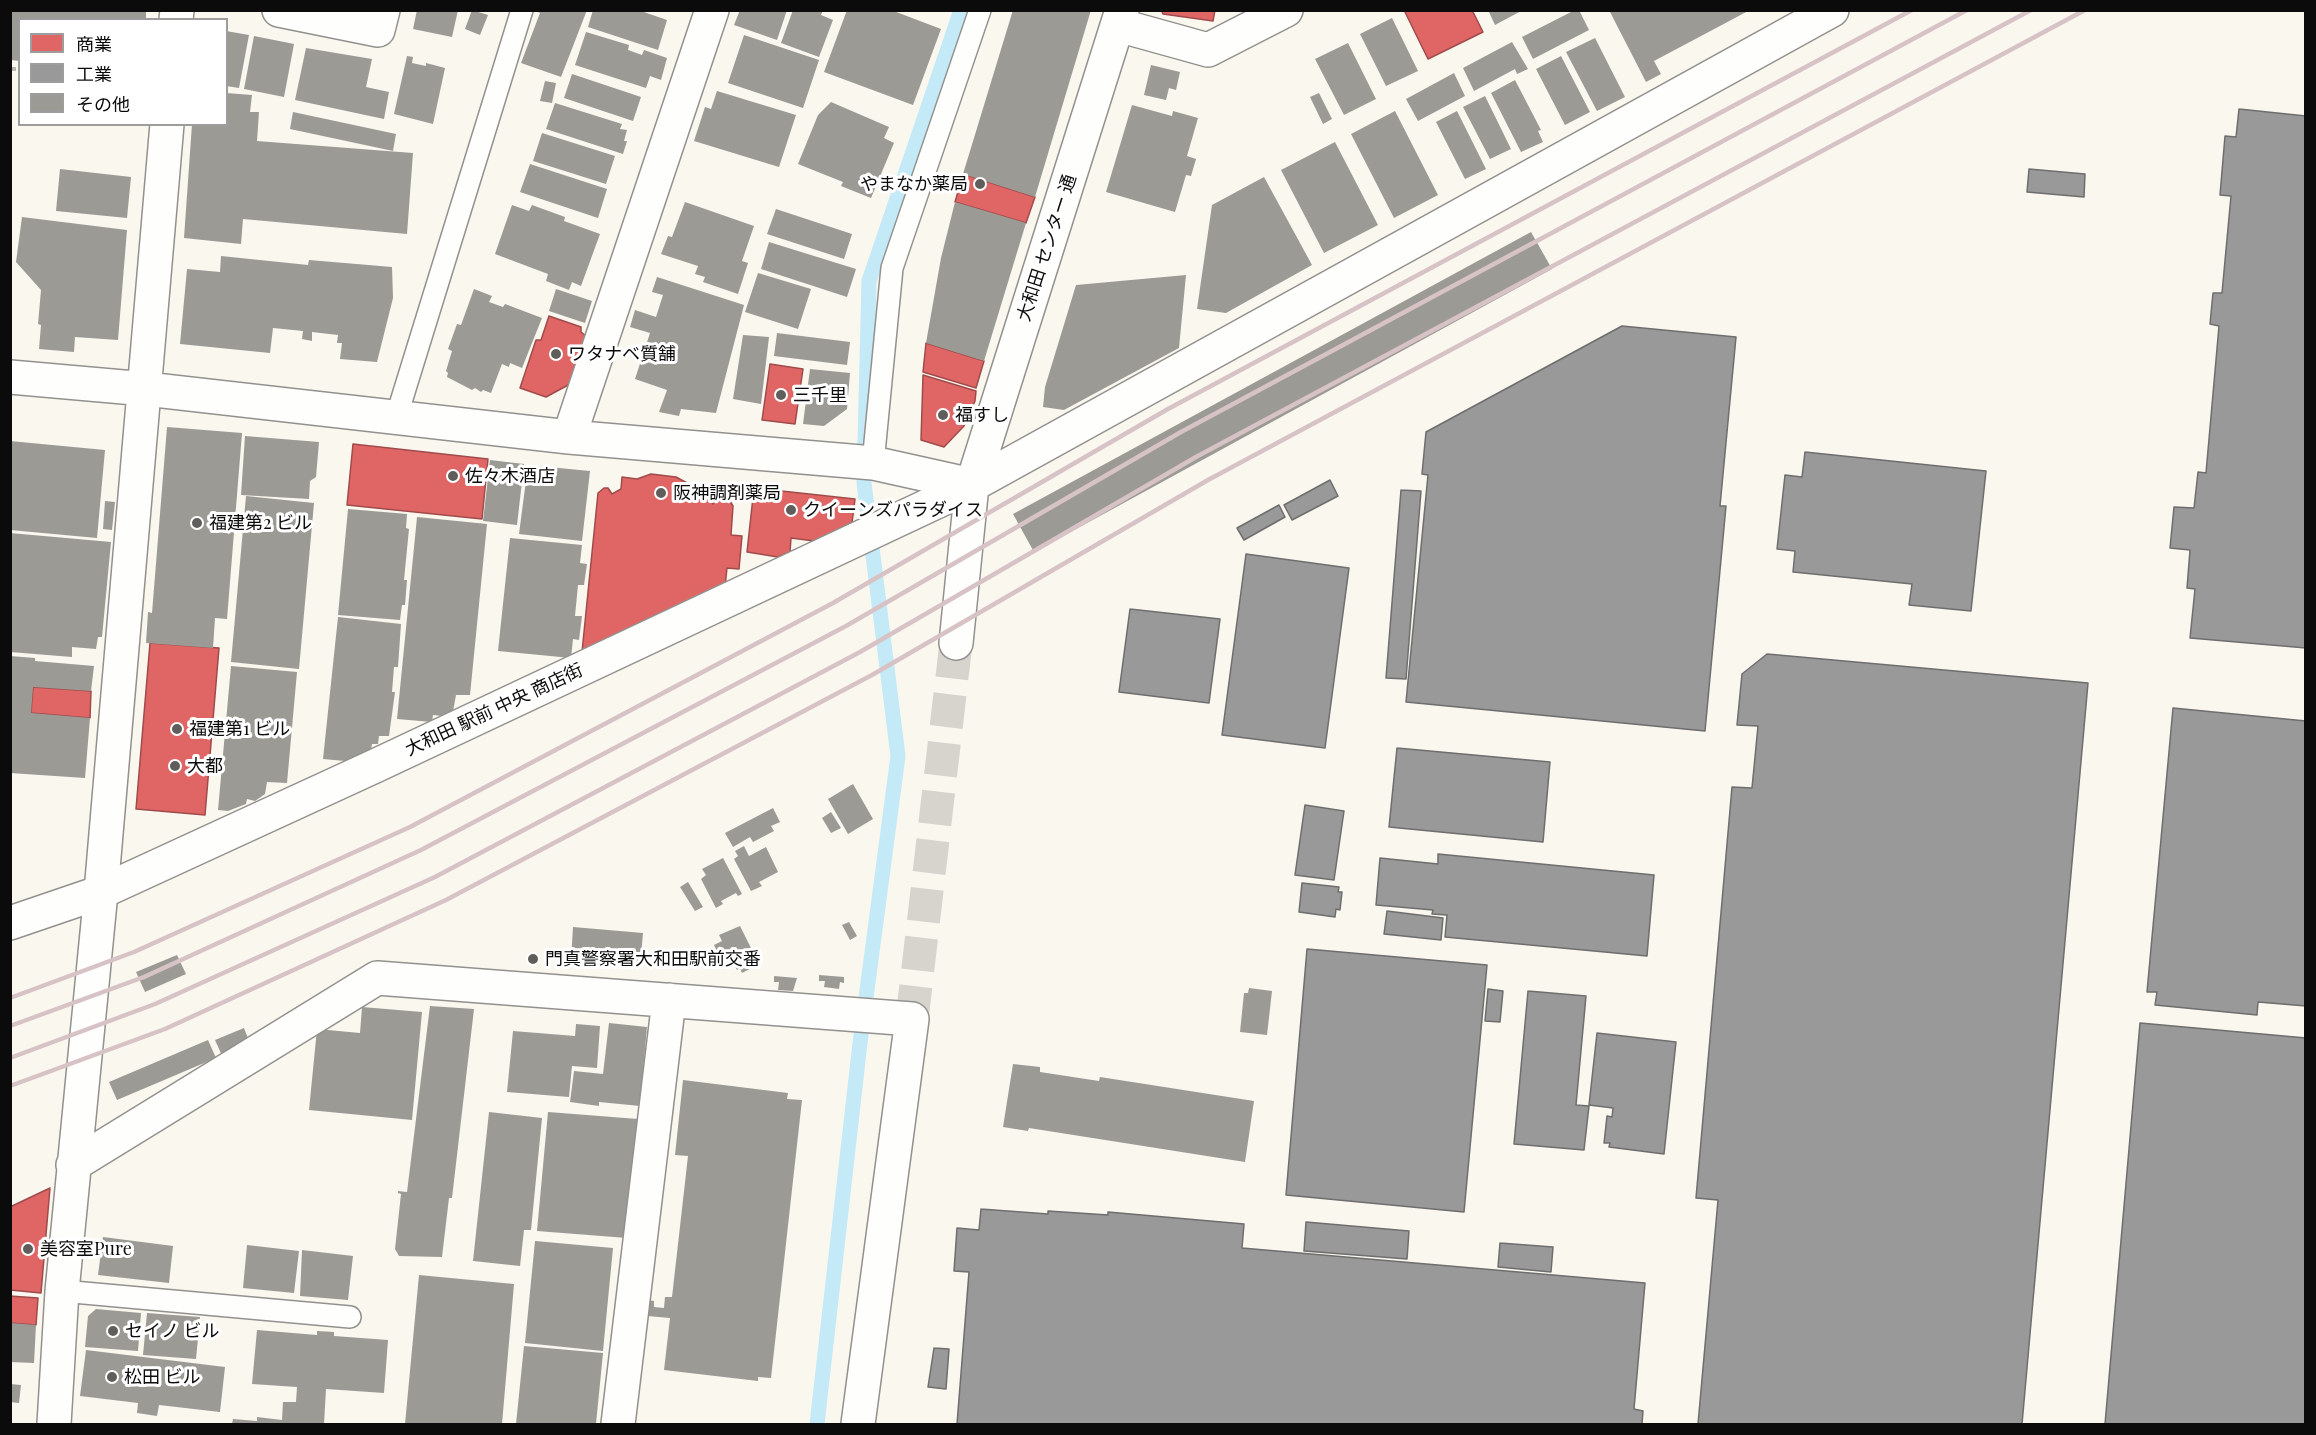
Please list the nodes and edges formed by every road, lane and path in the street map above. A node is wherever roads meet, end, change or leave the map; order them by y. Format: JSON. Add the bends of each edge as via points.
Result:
{"nodes":[{"id":1,"x":279,"y":10,"type":"edge"},
{"id":2,"x":383,"y":10,"type":"edge"},
{"id":3,"x":522,"y":10,"type":"edge"},
{"id":4,"x":712,"y":10,"type":"edge"},
{"id":5,"x":980,"y":10,"type":"edge"},
{"id":6,"x":1286,"y":10,"type":"edge"},
{"id":7,"x":1832,"y":10,"type":"edge"},
{"id":8,"x":1120,"y":18,"type":"edge"},
{"id":9,"x":167,"y":126,"type":"edge"},
{"id":10,"x":10,"y":377,"type":"edge"},
{"id":11,"x":146,"y":389,"type":"junction"},
{"id":12,"x":396,"y":418,"type":"junction"},
{"id":13,"x":569,"y":437,"type":"junction"},
{"id":14,"x":873,"y":463,"type":"junction"},
{"id":15,"x":972,"y":485,"type":"junction"},
{"id":16,"x":956,"y":643,"type":"tunnel mouth"},
{"id":17,"x":101,"y":892,"type":"junction"},
{"id":18,"x":10,"y":923,"type":"edge"},
{"id":19,"x":669,"y":1000,"type":"junction"},
{"id":20,"x":73,"y":1165,"type":"junction"},
{"id":21,"x":62,"y":1291,"type":"junction"},
{"id":22,"x":351,"y":1317,"type":"dead end"},
{"id":23,"x":54,"y":1425,"type":"edge"},
{"id":24,"x":618,"y":1425,"type":"edge"},
{"id":25,"x":858,"y":1425,"type":"edge"}],
"edges":[{"from":1,"to":2,"type":"street","via":[[378,30]]},
{"from":3,"to":12,"type":"lane"},
{"from":4,"to":13,"type":"street"},
{"from":5,"to":14,"type":"lane","via":[[892,268]]},
{"from":6,"to":8,"type":"street","via":[[1208,50]]},
{"from":7,"to":15,"type":"street","name":"大和田 駅前 中央 商店街"},
{"from":8,"to":15,"type":"street","name":"大和田 センター 通"},
{"from":9,"to":11,"type":"street"},
{"from":10,"to":11,"type":"street"},
{"from":11,"to":12,"type":"street"},
{"from":11,"to":17,"type":"street"},
{"from":12,"to":13,"type":"street"},
{"from":13,"to":14,"type":"street"},
{"from":14,"to":15,"type":"street"},
{"from":15,"to":16,"type":"street","name":"大和田 センター 通"},
{"from":15,"to":17,"type":"street","name":"大和田 駅前 中央 商店街"},
{"from":17,"to":18,"type":"street","name":"大和田 駅前 中央 商店街"},
{"from":17,"to":20,"type":"street"},
{"from":19,"to":20,"type":"street","via":[[377,978]]},
{"from":19,"to":24,"type":"street"},
{"from":19,"to":25,"type":"street","via":[[912,1019]]},
{"from":20,"to":21,"type":"street"},
{"from":21,"to":22,"type":"lane"},
{"from":21,"to":23,"type":"street"}]}
